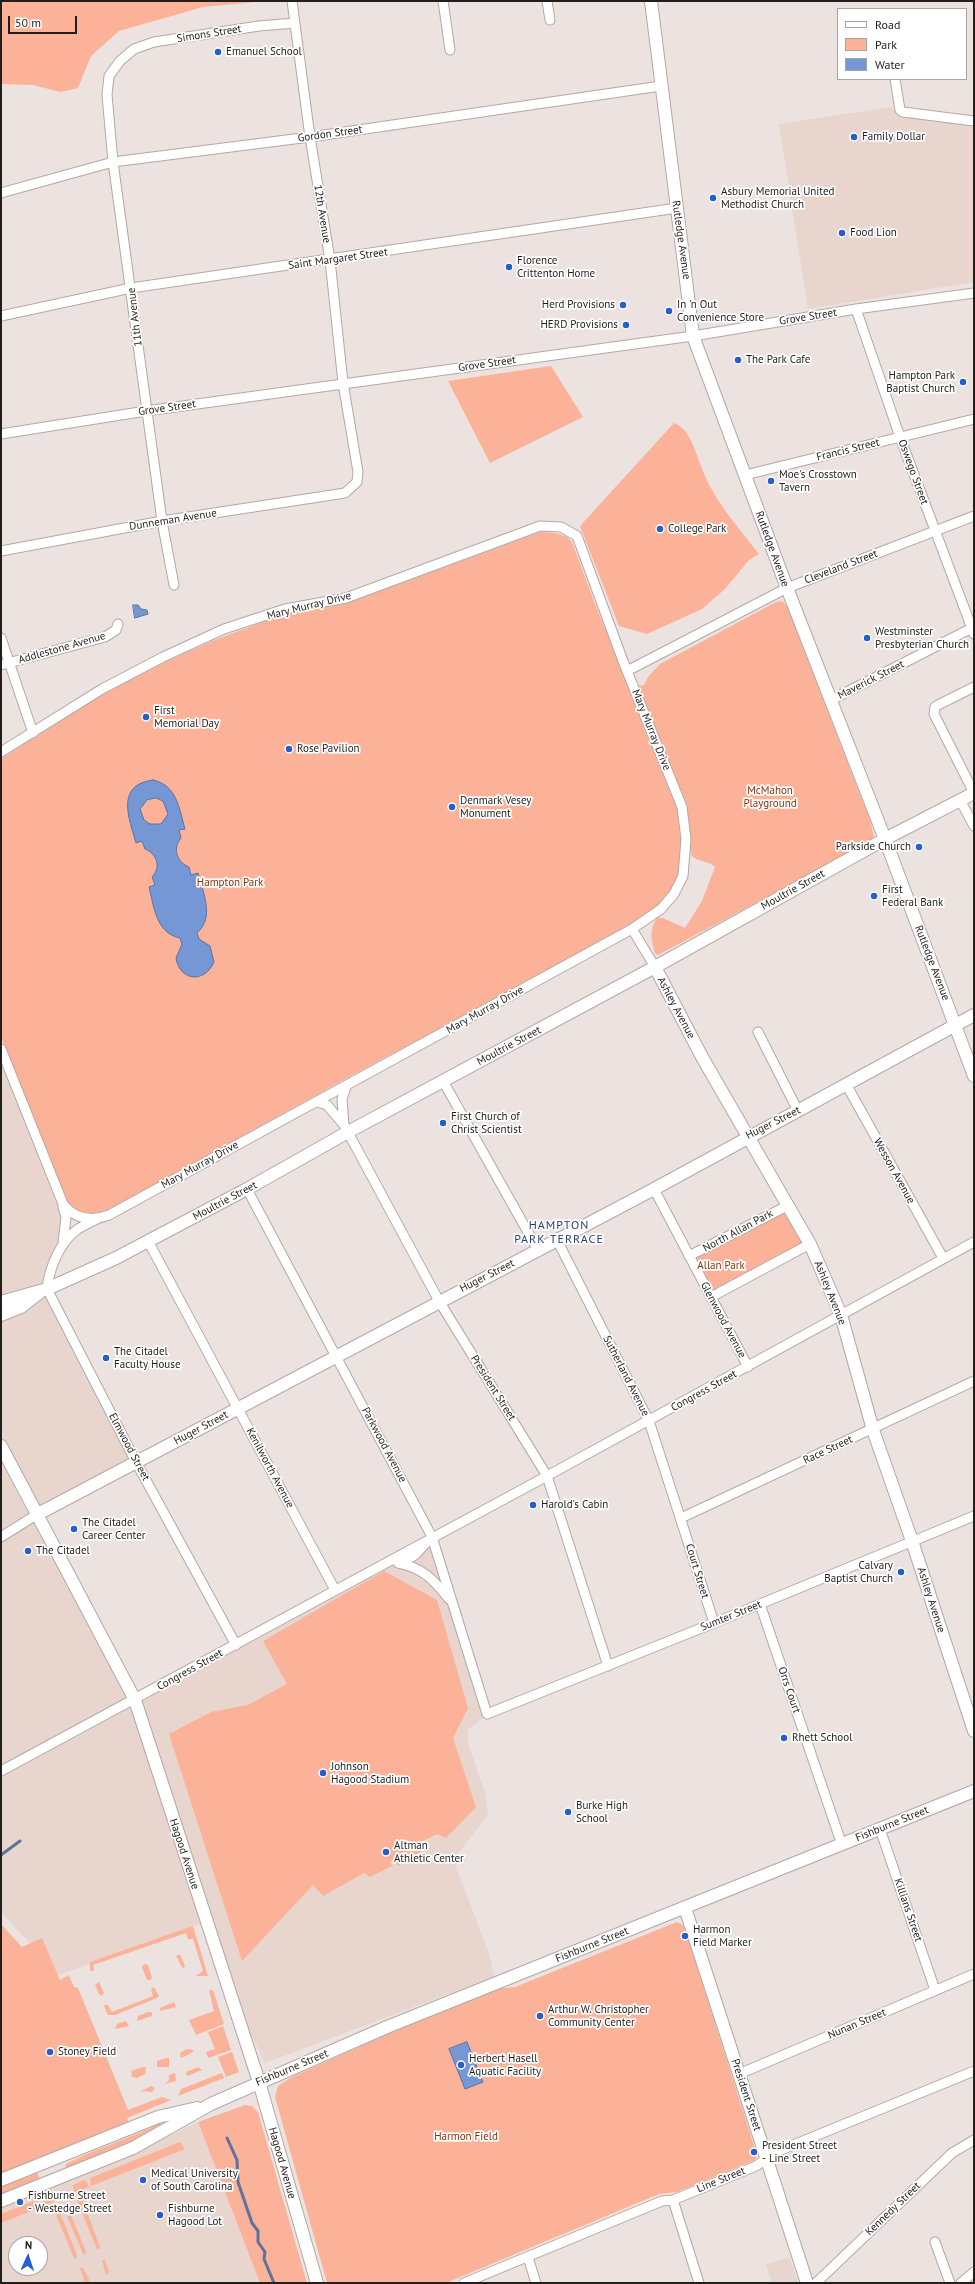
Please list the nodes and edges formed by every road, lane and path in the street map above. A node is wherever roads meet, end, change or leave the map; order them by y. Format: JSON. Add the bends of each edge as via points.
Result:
{"nodes":[{"id":1,"x":292,"y":1,"type":"edge"},
{"id":2,"x":443,"y":1,"type":"edge"},
{"id":3,"x":547,"y":1,"type":"edge"},
{"id":4,"x":650,"y":1,"type":"edge"},
{"id":5,"x":550,"y":20,"type":"dead end"},
{"id":6,"x":295,"y":23,"type":"junction"},
{"id":7,"x":450,"y":50,"type":"dead end"},
{"id":8,"x":127,"y":55,"type":"joint"},
{"id":9,"x":895,"y":80,"type":"edge"},
{"id":10,"x":661,"y":86,"type":"junction"},
{"id":11,"x":974,"y":121,"type":"edge"},
{"id":12,"x":310,"y":137,"type":"junction"},
{"id":13,"x":113,"y":162,"type":"junction"},
{"id":14,"x":1,"y":193,"type":"edge"},
{"id":15,"x":676,"y":208,"type":"junction"},
{"id":16,"x":330,"y":260,"type":"junction"},
{"id":17,"x":131,"y":288,"type":"junction"},
{"id":18,"x":974,"y":293,"type":"edge"},
{"id":19,"x":856,"y":309,"type":"junction"},
{"id":20,"x":1,"y":316,"type":"edge"},
{"id":21,"x":693,"y":336,"type":"junction"},
{"id":22,"x":343,"y":383,"type":"junction"},
{"id":23,"x":146,"y":411,"type":"junction"},
{"id":24,"x":974,"y":419,"type":"edge"},
{"id":25,"x":1,"y":434,"type":"edge"},
{"id":26,"x":900,"y":437,"type":"junction"},
{"id":27,"x":745,"y":475,"type":"junction"},
{"id":28,"x":345,"y":493,"type":"joint"},
{"id":29,"x":974,"y":516,"type":"edge"},
{"id":30,"x":162,"y":521,"type":"junction"},
{"id":31,"x":935,"y":531,"type":"junction"},
{"id":32,"x":1,"y":551,"type":"edge"},
{"id":33,"x":174,"y":585,"type":"dead end"},
{"id":34,"x":786,"y":588,"type":"junction"},
{"id":35,"x":118,"y":624,"type":"dead end"},
{"id":36,"x":973,"y":630,"type":"edge"},
{"id":37,"x":1,"y":638,"type":"edge"},
{"id":38,"x":4,"y":664,"type":"edge"},
{"id":39,"x":627,"y":671,"type":"junction"},
{"id":40,"x":974,"y":687,"type":"edge"},
{"id":41,"x":831,"y":700,"type":"junction"},
{"id":42,"x":33,"y":733,"type":"junction"},
{"id":43,"x":1,"y":752,"type":"edge"},
{"id":44,"x":974,"y":793,"type":"edge"},
{"id":45,"x":960,"y":800,"type":"junction"},
{"id":46,"x":974,"y":826,"type":"edge"},
{"id":47,"x":885,"y":838,"type":"junction"},
{"id":48,"x":632,"y":929,"type":"junction"},
{"id":49,"x":655,"y":967,"type":"junction"},
{"id":50,"x":974,"y":1015,"type":"edge"},
{"id":51,"x":955,"y":1025,"type":"junction"},
{"id":52,"x":758,"y":1032,"type":"dead end"},
{"id":53,"x":1,"y":1049,"type":"edge"},
{"id":54,"x":974,"y":1076,"type":"edge"},
{"id":55,"x":443,"y":1081,"type":"junction"},
{"id":56,"x":846,"y":1084,"type":"junction"},
{"id":57,"x":346,"y":1087,"type":"junction"},
{"id":58,"x":317,"y":1102,"type":"junction"},
{"id":59,"x":798,"y":1111,"type":"junction"},
{"id":60,"x":346,"y":1128,"type":"junction"},
{"id":61,"x":747,"y":1137,"type":"junction"},
{"id":62,"x":654,"y":1189,"type":"junction"},
{"id":63,"x":247,"y":1190,"type":"junction"},
{"id":64,"x":63,"y":1204,"type":"junction"},
{"id":65,"x":787,"y":1206,"type":"junction"},
{"id":66,"x":99,"y":1219,"type":"junction"},
{"id":67,"x":557,"y":1240,"type":"junction"},
{"id":68,"x":148,"y":1242,"type":"junction"},
{"id":69,"x":974,"y":1242,"type":"edge"},
{"id":70,"x":810,"y":1244,"type":"junction"},
{"id":71,"x":62,"y":1246,"type":"junction"},
{"id":72,"x":538,"y":1250,"type":"junction"},
{"id":73,"x":689,"y":1256,"type":"junction"},
{"id":74,"x":943,"y":1258,"type":"junction"},
{"id":75,"x":44,"y":1290,"type":"junction"},
{"id":76,"x":711,"y":1297,"type":"junction"},
{"id":77,"x":439,"y":1301,"type":"junction"},
{"id":78,"x":1,"y":1302,"type":"edge"},
{"id":79,"x":1,"y":1315,"type":"edge"},
{"id":80,"x":841,"y":1315,"type":"junction"},
{"id":81,"x":337,"y":1356,"type":"junction"},
{"id":82,"x":748,"y":1367,"type":"junction"},
{"id":83,"x":974,"y":1381,"type":"edge"},
{"id":84,"x":238,"y":1409,"type":"junction"},
{"id":85,"x":649,"y":1421,"type":"junction"},
{"id":86,"x":873,"y":1430,"type":"junction"},
{"id":87,"x":1,"y":1446,"type":"edge"},
{"id":88,"x":136,"y":1462,"type":"junction"},
{"id":89,"x":547,"y":1476,"type":"junction"},
{"id":90,"x":36,"y":1515,"type":"junction"},
{"id":91,"x":974,"y":1516,"type":"edge"},
{"id":92,"x":681,"y":1518,"type":"junction"},
{"id":93,"x":1,"y":1537,"type":"edge"},
{"id":94,"x":432,"y":1537,"type":"junction"},
{"id":95,"x":912,"y":1541,"type":"junction"},
{"id":96,"x":398,"y":1563,"type":"junction"},
{"id":97,"x":378,"y":1566,"type":"junction"},
{"id":98,"x":335,"y":1590,"type":"junction"},
{"id":99,"x":454,"y":1604,"type":"junction"},
{"id":100,"x":760,"y":1604,"type":"junction"},
{"id":101,"x":714,"y":1623,"type":"junction"},
{"id":102,"x":236,"y":1645,"type":"junction"},
{"id":103,"x":608,"y":1666,"type":"junction"},
{"id":104,"x":135,"y":1700,"type":"junction"},
{"id":105,"x":487,"y":1714,"type":"joint"},
{"id":106,"x":974,"y":1731,"type":"edge"},
{"id":107,"x":1,"y":1770,"type":"edge"},
{"id":108,"x":974,"y":1791,"type":"edge"},
{"id":109,"x":880,"y":1830,"type":"junction"},
{"id":110,"x":842,"y":1845,"type":"junction"},
{"id":111,"x":685,"y":1908,"type":"junction"},
{"id":112,"x":974,"y":1974,"type":"edge"},
{"id":113,"x":935,"y":1990,"type":"junction"},
{"id":114,"x":974,"y":2071,"type":"edge"},
{"id":115,"x":740,"y":2074,"type":"junction"},
{"id":116,"x":259,"y":2082,"type":"junction"},
{"id":117,"x":211,"y":2104,"type":"junction"},
{"id":118,"x":974,"y":2140,"type":"edge"},
{"id":119,"x":767,"y":2159,"type":"junction"},
{"id":120,"x":50,"y":2161,"type":"junction"},
{"id":121,"x":57,"y":2179,"type":"junction"},
{"id":122,"x":1,"y":2180,"type":"edge"},
{"id":123,"x":673,"y":2200,"type":"junction"},
{"id":124,"x":1,"y":2201,"type":"edge"},
{"id":125,"x":935,"y":2242,"type":"dead end"},
{"id":126,"x":528,"y":2257,"type":"junction"},
{"id":127,"x":974,"y":2272,"type":"edge"},
{"id":128,"x":317,"y":2283,"type":"edge"},
{"id":129,"x":464,"y":2283,"type":"edge"},
{"id":130,"x":536,"y":2283,"type":"edge"},
{"id":131,"x":699,"y":2283,"type":"edge"},
{"id":132,"x":807,"y":2283,"type":"edge"},
{"id":133,"x":816,"y":2283,"type":"edge"},
{"id":134,"x":950,"y":2283,"type":"edge"},
{"id":135,"x":962,"y":2283,"type":"edge"}],
"edges":[{"from":1,"to":6,"type":"street","name":"12th Avenue"},
{"from":2,"to":7,"type":"street"},
{"from":3,"to":5,"type":"street"},
{"from":4,"to":10,"type":"street","name":"Rutledge Avenue"},
{"from":6,"to":8,"type":"street","name":"Simons Street","via":[[154,42],[138,47]]},
{"from":6,"to":12,"type":"street","name":"12th Avenue"},
{"from":8,"to":13,"type":"street","name":"11th Avenue","via":[[114,68],[107,85]]},
{"from":9,"to":11,"type":"street","via":[[900,110],[903,112]]},
{"from":10,"to":12,"type":"street","name":"Gordon Street"},
{"from":10,"to":15,"type":"street","name":"Rutledge Avenue"},
{"from":12,"to":13,"type":"street","name":"Gordon Street"},
{"from":12,"to":16,"type":"street","name":"12th Avenue"},
{"from":13,"to":14,"type":"street","name":"Gordon Street"},
{"from":13,"to":17,"type":"street","name":"11th Avenue"},
{"from":15,"to":16,"type":"street","name":"Saint Margaret Street"},
{"from":15,"to":21,"type":"street","name":"Rutledge Avenue"},
{"from":16,"to":17,"type":"street","name":"Saint Margaret Street"},
{"from":16,"to":22,"type":"street","name":"12th Avenue"},
{"from":17,"to":20,"type":"street","name":"Saint Margaret Street"},
{"from":17,"to":23,"type":"street","name":"11th Avenue"},
{"from":18,"to":19,"type":"street","name":"Grove Street"},
{"from":19,"to":21,"type":"street","name":"Grove Street"},
{"from":19,"to":26,"type":"street","name":"Oswego Street"},
{"from":21,"to":22,"type":"street","name":"Grove Street"},
{"from":21,"to":27,"type":"street","name":"Rutledge Avenue"},
{"from":22,"to":23,"type":"street","name":"Grove Street"},
{"from":22,"to":28,"type":"street","name":"12th Avenue","via":[[359,476],[356,485]]},
{"from":23,"to":25,"type":"street","name":"Grove Street"},
{"from":23,"to":30,"type":"street","name":"11th Avenue"},
{"from":24,"to":26,"type":"street","name":"Francis Street"},
{"from":26,"to":27,"type":"street","name":"Francis Street"},
{"from":26,"to":31,"type":"street","name":"Oswego Street"},
{"from":27,"to":34,"type":"street","name":"Rutledge Avenue"},
{"from":28,"to":30,"type":"street","name":"Dunneman Avenue"},
{"from":29,"to":31,"type":"street","name":"Cleveland Street"},
{"from":30,"to":32,"type":"street","name":"Dunneman Avenue"},
{"from":30,"to":33,"type":"street","name":"11th Avenue"},
{"from":31,"to":34,"type":"street","name":"Cleveland Street"},
{"from":31,"to":36,"type":"street","name":"Oswego Street"},
{"from":34,"to":39,"type":"street","name":"Cleveland Street"},
{"from":34,"to":41,"type":"street","name":"Rutledge Avenue"},
{"from":35,"to":38,"type":"street","name":"Addlestone Avenue","via":[[116,630],[105,637]]},
{"from":36,"to":41,"type":"street","name":"Maverick Street"},
{"from":37,"to":38,"type":"street"},
{"from":38,"to":42,"type":"street"},
{"from":39,"to":42,"type":"street","name":"Mary Murray Drive","via":[[577,536],[561,527],[540,526],[346,598],[285,609],[224,629],[163,657],[109,686]]},
{"from":39,"to":48,"type":"street","name":"Mary Murray Drive","via":[[682,807],[686,839],[683,876],[674,894],[661,909]]},
{"from":40,"to":44,"type":"street","via":[[938,705],[934,714]]},
{"from":41,"to":47,"type":"street","name":"Rutledge Avenue"},
{"from":42,"to":43,"type":"street","name":"Mary Murray Drive"},
{"from":44,"to":45,"type":"street","name":"Moultrie Street"},
{"from":45,"to":46,"type":"street"},
{"from":45,"to":47,"type":"street","name":"Moultrie Street"},
{"from":47,"to":49,"type":"street","name":"Moultrie Street"},
{"from":47,"to":51,"type":"street","name":"Rutledge Avenue"},
{"from":48,"to":49,"type":"street","name":"Ashley Avenue"},
{"from":48,"to":57,"type":"street","name":"Mary Murray Drive"},
{"from":49,"to":55,"type":"street","name":"Moultrie Street"},
{"from":49,"to":61,"type":"street","name":"Ashley Avenue"},
{"from":50,"to":51,"type":"street","name":"Huger Street"},
{"from":51,"to":54,"type":"street","name":"Rutledge Avenue"},
{"from":51,"to":56,"type":"street","name":"Huger Street"},
{"from":52,"to":59,"type":"street"},
{"from":53,"to":64,"type":"street","name":"Mary Murray Drive"},
{"from":55,"to":60,"type":"street","name":"Moultrie Street"},
{"from":55,"to":72,"type":"street"},
{"from":56,"to":59,"type":"street","name":"Huger Street"},
{"from":56,"to":74,"type":"street","name":"Wesson Avenue"},
{"from":57,"to":58,"type":"street","name":"Mary Murray Drive"},
{"from":57,"to":60,"type":"street","name":"President Street","via":[[342,1099]]},
{"from":58,"to":60,"type":"street","name":"President Street","via":[[327,1105]]},
{"from":58,"to":66,"type":"street","name":"Mary Murray Drive"},
{"from":59,"to":61,"type":"street","name":"Huger Street"},
{"from":60,"to":63,"type":"street","name":"Moultrie Street"},
{"from":60,"to":77,"type":"street","name":"President Street"},
{"from":61,"to":62,"type":"street","name":"Huger Street"},
{"from":61,"to":65,"type":"street","name":"Ashley Avenue"},
{"from":62,"to":67,"type":"street","name":"Huger Street"},
{"from":62,"to":73,"type":"street","name":"Glenwood Avenue"},
{"from":63,"to":68,"type":"street","name":"Moultrie Street"},
{"from":63,"to":81,"type":"street","name":"Parkwood Avenue"},
{"from":64,"to":66,"type":"street","name":"Mary Murray Drive","via":[[78,1218]]},
{"from":64,"to":71,"type":"street","via":[[66,1225]]},
{"from":65,"to":70,"type":"street","name":"Ashley Avenue"},
{"from":65,"to":73,"type":"street","name":"North Allan Park"},
{"from":66,"to":71,"type":"street","name":"Mary Murray Drive","via":[[77,1229]]},
{"from":67,"to":72,"type":"street","name":"Huger Street"},
{"from":67,"to":85,"type":"street","name":"Sutherland Avenue"},
{"from":68,"to":75,"type":"street","name":"Moultrie Street"},
{"from":68,"to":84,"type":"street","name":"Kenilworth Avenue"},
{"from":69,"to":74,"type":"street","name":"Congress Street"},
{"from":70,"to":76,"type":"street"},
{"from":70,"to":80,"type":"street","name":"Ashley Avenue"},
{"from":71,"to":75,"type":"street","via":[[52,1264]]},
{"from":72,"to":77,"type":"street","name":"Huger Street"},
{"from":73,"to":76,"type":"street","name":"Glenwood Avenue"},
{"from":74,"to":80,"type":"street","name":"Congress Street"},
{"from":75,"to":78,"type":"street","name":"Moultrie Street"},
{"from":75,"to":79,"type":"street","name":"Moultrie Street","via":[[21,1307]]},
{"from":75,"to":88,"type":"street","name":"Elmwood Street"},
{"from":76,"to":82,"type":"street","name":"Glenwood Avenue"},
{"from":77,"to":81,"type":"street","name":"Huger Street"},
{"from":77,"to":89,"type":"street","name":"President Street"},
{"from":80,"to":82,"type":"street","name":"Congress Street"},
{"from":80,"to":86,"type":"street","name":"Ashley Avenue"},
{"from":81,"to":84,"type":"street","name":"Huger Street"},
{"from":81,"to":94,"type":"street","name":"Parkwood Avenue"},
{"from":82,"to":85,"type":"street","name":"Congress Street"},
{"from":83,"to":86,"type":"street","name":"Race Street"},
{"from":84,"to":88,"type":"street","name":"Huger Street"},
{"from":84,"to":98,"type":"street","name":"Kenilworth Avenue"},
{"from":85,"to":89,"type":"street","name":"Congress Street"},
{"from":85,"to":92,"type":"street","name":"Sutherland Avenue"},
{"from":86,"to":92,"type":"street","name":"Race Street"},
{"from":86,"to":95,"type":"street","name":"Ashley Avenue"},
{"from":87,"to":90,"type":"street","name":"Hagood Avenue"},
{"from":88,"to":90,"type":"street","name":"Huger Street"},
{"from":88,"to":102,"type":"street","name":"Elmwood Street"},
{"from":89,"to":94,"type":"street","name":"Congress Street"},
{"from":89,"to":103,"type":"street","name":"President Street"},
{"from":90,"to":93,"type":"street","name":"Huger Street"},
{"from":90,"to":104,"type":"street","name":"Hagood Avenue"},
{"from":91,"to":95,"type":"street","name":"Sumter Street"},
{"from":92,"to":101,"type":"street","name":"Court Street"},
{"from":94,"to":96,"type":"street","name":"Congress Street","via":[[415,1555]]},
{"from":94,"to":97,"type":"street","name":"Congress Street"},
{"from":94,"to":99,"type":"street","name":"Parkwood Avenue"},
{"from":95,"to":100,"type":"street","name":"Sumter Street"},
{"from":95,"to":106,"type":"street","name":"Ashley Avenue"},
{"from":96,"to":97,"type":"street","name":"Congress Street"},
{"from":96,"to":99,"type":"street","via":[[414,1567],[428,1575]]},
{"from":97,"to":98,"type":"street","name":"Congress Street"},
{"from":98,"to":102,"type":"street","name":"Congress Street"},
{"from":99,"to":105,"type":"street","name":"Parkwood Avenue"},
{"from":100,"to":101,"type":"street","name":"Sumter Street"},
{"from":100,"to":110,"type":"street","name":"Orrs Court"},
{"from":101,"to":103,"type":"street","name":"Sumter Street"},
{"from":102,"to":104,"type":"street","name":"Congress Street"},
{"from":103,"to":105,"type":"street","name":"Sumter Street"},
{"from":104,"to":107,"type":"street","name":"Congress Street"},
{"from":104,"to":116,"type":"street","name":"Hagood Avenue"},
{"from":108,"to":109,"type":"street","name":"Fishburne Street"},
{"from":109,"to":110,"type":"street","name":"Fishburne Street"},
{"from":109,"to":113,"type":"street","name":"Killians Street"},
{"from":110,"to":111,"type":"street","name":"Fishburne Street"},
{"from":111,"to":115,"type":"street","name":"President Street"},
{"from":111,"to":116,"type":"street","name":"Fishburne Street","via":[[387,2027]]},
{"from":112,"to":113,"type":"street","name":"Nunan Street"},
{"from":113,"to":115,"type":"street","name":"Nunan Street"},
{"from":114,"to":119,"type":"street","name":"Line Street","via":[[776,2152]]},
{"from":115,"to":119,"type":"street","name":"President Street"},
{"from":116,"to":117,"type":"street","name":"Fishburne Street"},
{"from":116,"to":128,"type":"street","name":"Hagood Avenue"},
{"from":117,"to":120,"type":"street","name":"Fishburne Street","via":[[158,2117]]},
{"from":117,"to":121,"type":"street","name":"Fishburne Street","via":[[133,2148]]},
{"from":118,"to":133,"type":"street","name":"Kennedy Street","via":[[952,2153]]},
{"from":119,"to":123,"type":"street","name":"Line Street","via":[[756,2166]]},
{"from":119,"to":132,"type":"street","name":"President Street"},
{"from":120,"to":121,"type":"street"},
{"from":120,"to":122,"type":"street","name":"Fishburne Street"},
{"from":121,"to":124,"type":"street","name":"Fishburne Street"},
{"from":123,"to":126,"type":"street","name":"Line Street","via":[[662,2202]]},
{"from":123,"to":131,"type":"street"},
{"from":125,"to":134,"type":"street"},
{"from":126,"to":129,"type":"street","name":"Line Street"},
{"from":126,"to":130,"type":"street"},
{"from":127,"to":135,"type":"street"}]}
